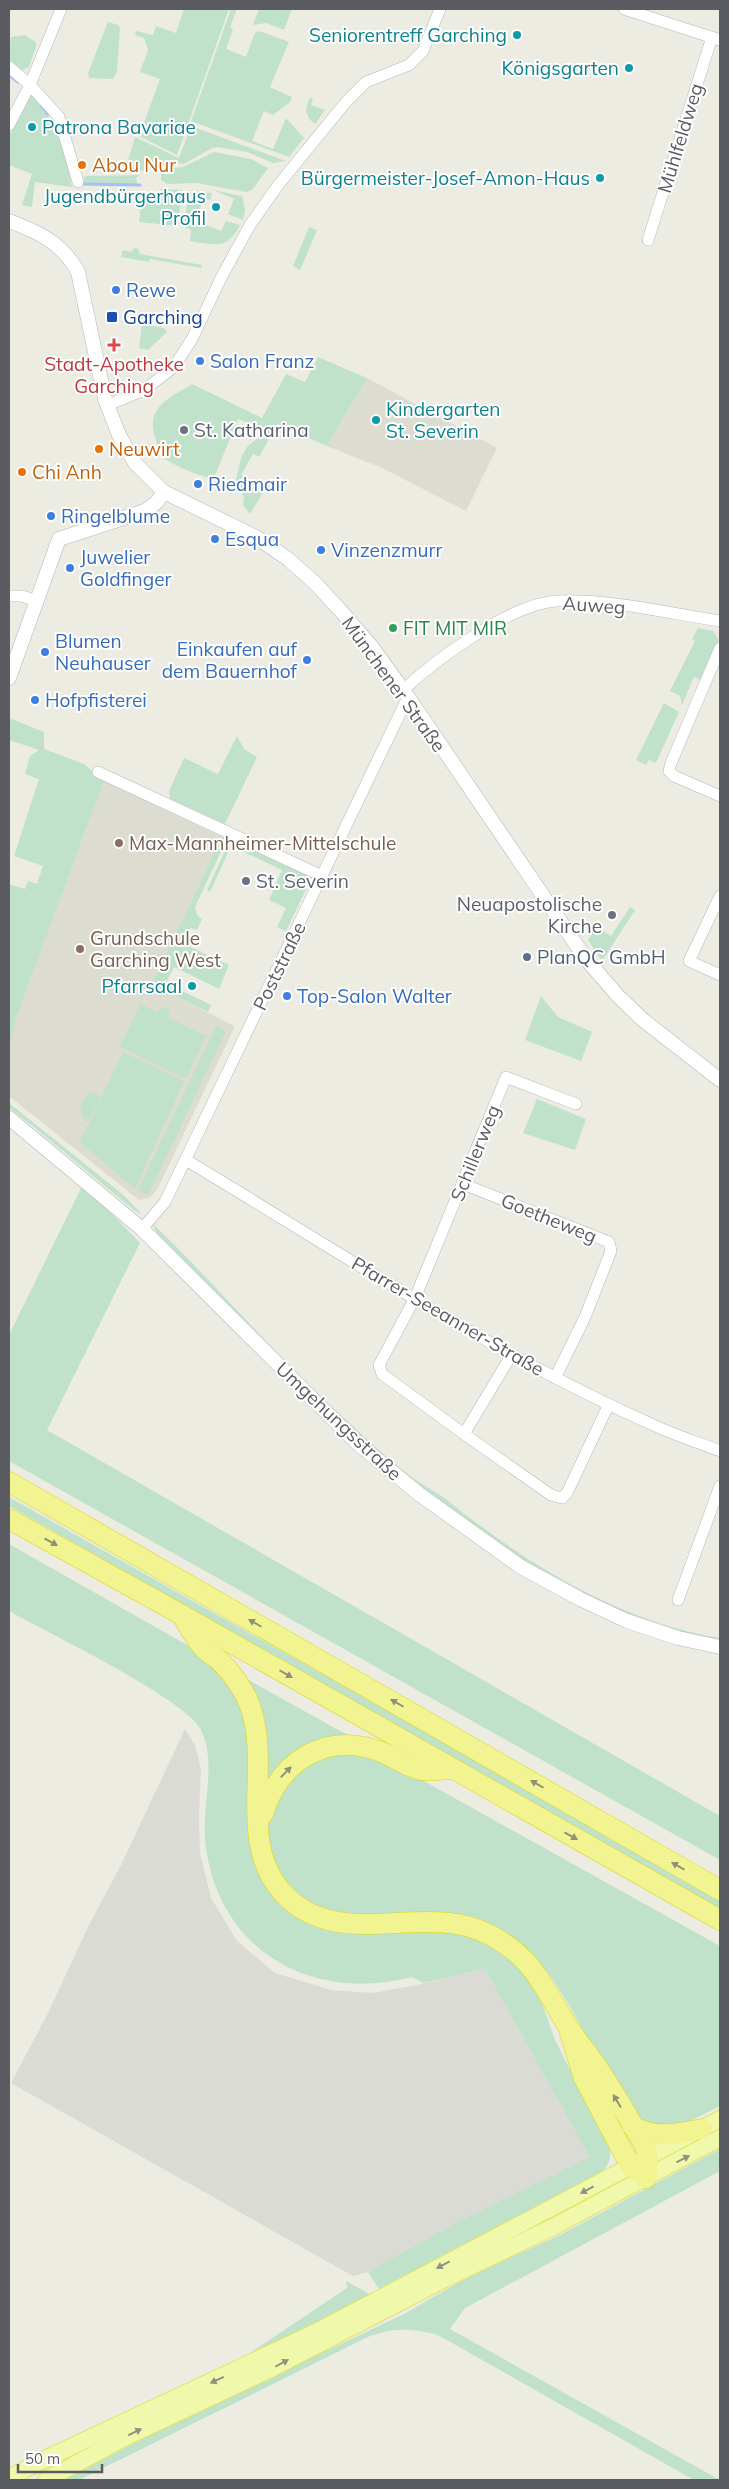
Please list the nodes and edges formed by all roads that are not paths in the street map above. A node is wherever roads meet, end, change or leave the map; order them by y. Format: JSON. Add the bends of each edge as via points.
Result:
{"nodes":[{"id":1,"x":61,"y":9,"type":"edge"},
{"id":2,"x":440,"y":9,"type":"edge"},
{"id":3,"x":624,"y":9,"type":"edge"},
{"id":4,"x":716,"y":38,"type":"edge"},
{"id":5,"x":9,"y":67,"type":"edge"},
{"id":6,"x":30,"y":85,"type":"junction"},
{"id":7,"x":9,"y":125,"type":"edge"},
{"id":8,"x":78,"y":182,"type":"dead end"},
{"id":9,"x":9,"y":221,"type":"edge"},
{"id":10,"x":648,"y":240,"type":"dead end"},
{"id":11,"x":108,"y":406,"type":"junction"},
{"id":12,"x":164,"y":492,"type":"junction"},
{"id":13,"x":9,"y":596,"type":"edge"},
{"id":14,"x":36,"y":601,"type":"junction"},
{"id":15,"x":720,"y":621,"type":"edge"},
{"id":16,"x":720,"y":648,"type":"edge"},
{"id":17,"x":9,"y":678,"type":"edge"},
{"id":18,"x":405,"y":694,"type":"junction"},
{"id":19,"x":98,"y":772,"type":"dead end"},
{"id":20,"x":720,"y":796,"type":"edge"},
{"id":21,"x":322,"y":876,"type":"junction"},
{"id":22,"x":720,"y":896,"type":"edge"},
{"id":23,"x":720,"y":975,"type":"edge"},
{"id":24,"x":720,"y":1080,"type":"edge"},
{"id":25,"x":576,"y":1104,"type":"dead end"},
{"id":26,"x":9,"y":1118,"type":"edge"},
{"id":27,"x":186,"y":1160,"type":"junction"},
{"id":28,"x":463,"y":1184,"type":"junction"},
{"id":29,"x":142,"y":1229,"type":"junction"},
{"id":30,"x":415,"y":1298,"type":"junction"},
{"id":31,"x":512,"y":1354,"type":"junction"},
{"id":32,"x":555,"y":1378,"type":"junction"},
{"id":33,"x":609,"y":1404,"type":"junction"},
{"id":34,"x":464,"y":1434,"type":"junction"},
{"id":35,"x":720,"y":1451,"type":"edge"},
{"id":36,"x":9,"y":1482,"type":"edge"},
{"id":37,"x":720,"y":1486,"type":"edge"},
{"id":38,"x":9,"y":1519,"type":"edge"},
{"id":39,"x":678,"y":1600,"type":"dead end"},
{"id":40,"x":182,"y":1615,"type":"junction"},
{"id":41,"x":720,"y":1647,"type":"edge"},
{"id":42,"x":452,"y":1769,"type":"junction"},
{"id":43,"x":258,"y":1830,"type":"junction"},
{"id":44,"x":720,"y":1890,"type":"edge"},
{"id":45,"x":720,"y":1920,"type":"edge"},
{"id":46,"x":568,"y":2027,"type":"junction"},
{"id":47,"x":720,"y":2119,"type":"edge"},
{"id":48,"x":632,"y":2126,"type":"junction"},
{"id":49,"x":702,"y":2129,"type":"junction"},
{"id":50,"x":720,"y":2138,"type":"edge"},
{"id":51,"x":641,"y":2168,"type":"junction"},
{"id":52,"x":376,"y":2308,"type":"junction"},
{"id":53,"x":9,"y":2478,"type":"edge"},
{"id":54,"x":46,"y":2480,"type":"edge"}],
"edges":[{"from":1,"to":6,"type":"street"},
{"from":2,"to":11,"type":"street","via":[[423,51],[409,65],[366,82],[279,184],[250,225],[192,339],[174,367],[144,390]]},
{"from":3,"to":4,"type":"street","name":"Mühlfeldweg"},
{"from":4,"to":10,"type":"street","name":"Mühlfeldweg"},
{"from":5,"to":6,"type":"street"},
{"from":6,"to":7,"type":"street"},
{"from":6,"to":8,"type":"street","via":[[60,117]]},
{"from":9,"to":11,"type":"street","name":"Münchener Straße","via":[[49,238],[69,257],[78,272]]},
{"from":11,"to":12,"type":"street","name":"Münchener Straße","via":[[128,453],[142,472]]},
{"from":12,"to":14,"type":"street","via":[[145,511],[59,539]]},
{"from":12,"to":18,"type":"street","name":"Münchener Straße","via":[[256,537],[301,570],[372,647]]},
{"from":13,"to":14,"type":"street"},
{"from":14,"to":17,"type":"street"},
{"from":15,"to":18,"type":"street","name":"Auweg","via":[[609,604],[555,601],[520,611],[437,660]]},
{"from":16,"to":20,"type":"street","via":[[669,771]]},
{"from":18,"to":21,"type":"street","name":"Poststraße"},
{"from":18,"to":24,"type":"street","name":"Münchener Straße","via":[[586,959],[643,1020]]},
{"from":19,"to":21,"type":"street"},
{"from":21,"to":27,"type":"street","name":"Poststraße"},
{"from":22,"to":23,"type":"street","via":[[689,961]]},
{"from":25,"to":28,"type":"street","name":"Schillerweg","via":[[506,1077]]},
{"from":26,"to":29,"type":"street","name":"Umgehungsstraße"},
{"from":27,"to":29,"type":"street","name":"Poststraße","via":[[165,1202]]},
{"from":27,"to":30,"type":"street","name":"Pfarrer-Seeanner-Straße"},
{"from":28,"to":30,"type":"street","name":"Schillerweg"},
{"from":28,"to":32,"type":"street","name":"Goetheweg","via":[[609,1242],[611,1251]]},
{"from":29,"to":41,"type":"street","name":"Umgehungsstraße","via":[[356,1442],[418,1494],[521,1567],[580,1599],[627,1621],[678,1638]]},
{"from":30,"to":31,"type":"street","name":"Pfarrer-Seeanner-Straße"},
{"from":30,"to":34,"type":"street","name":"Schillerweg","via":[[379,1365],[382,1374]]},
{"from":31,"to":32,"type":"street","name":"Pfarrer-Seeanner-Straße"},
{"from":31,"to":34,"type":"street"},
{"from":32,"to":33,"type":"street","name":"Pfarrer-Seeanner-Straße"},
{"from":33,"to":34,"type":"street","name":"Schillerweg","via":[[562,1498],[551,1495]]},
{"from":33,"to":35,"type":"street","name":"Pfarrer-Seeanner-Straße"},
{"from":44,"to":36,"type":"highway","one_way":true},
{"from":37,"to":39,"type":"street"},
{"from":38,"to":40,"type":"highway","one_way":true},
{"from":40,"to":42,"type":"highway","one_way":true},
{"from":40,"to":43,"type":"highway","via":[[201,1647],[218,1659],[240,1684],[249,1704],[259,1742]]},
{"from":43,"to":42,"type":"highway","one_way":true,"via":[[277,1781],[305,1755],[324,1748],[347,1744],[379,1750],[421,1770]]},
{"from":42,"to":45,"type":"highway","one_way":true},
{"from":43,"to":46,"type":"highway","via":[[271,1876],[283,1894],[300,1908],[325,1919],[356,1926],[434,1922],[487,1933],[522,1957],[550,1994]]},
{"from":48,"to":46,"type":"highway","one_way":true,"via":[[598,2068]]},
{"from":46,"to":51,"type":"highway","via":[[584,2078]]},
{"from":47,"to":49,"type":"main road"},
{"from":48,"to":49,"type":"highway","via":[[660,2135]]},
{"from":48,"to":51,"type":"highway","via":[[644,2145]]},
{"from":49,"to":51,"type":"main road"},
{"from":51,"to":50,"type":"main road","one_way":true},
{"from":51,"to":52,"type":"main road"},
{"from":52,"to":53,"type":"main road","one_way":true},
{"from":54,"to":52,"type":"main road","one_way":true,"via":[[124,2438],[273,2368]]}]}
